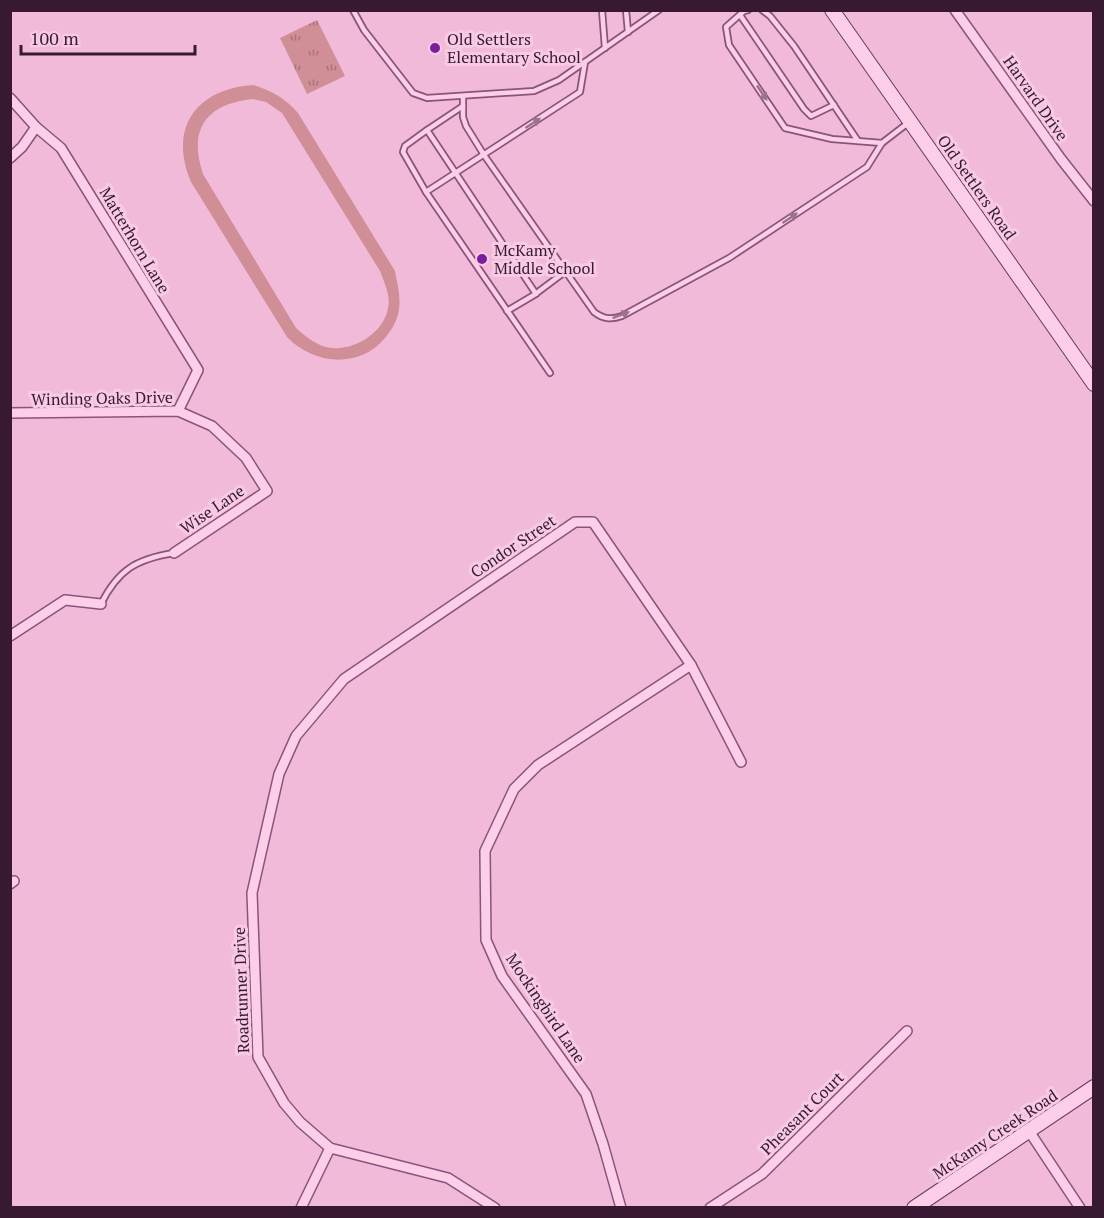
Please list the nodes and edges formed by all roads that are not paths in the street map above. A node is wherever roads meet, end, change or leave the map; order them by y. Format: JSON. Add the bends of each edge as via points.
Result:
{"nodes":[{"id":1,"x":354,"y":10,"type":"edge"},
{"id":2,"x":602,"y":10,"type":"edge"},
{"id":3,"x":626,"y":10,"type":"edge"},
{"id":4,"x":660,"y":10,"type":"edge"},
{"id":5,"x":748,"y":10,"type":"edge"},
{"id":6,"x":762,"y":10,"type":"edge"},
{"id":7,"x":832,"y":10,"type":"edge"},
{"id":8,"x":955,"y":10,"type":"edge"},
{"id":9,"x":740,"y":15,"type":"junction"},
{"id":10,"x":628,"y":32,"type":"junction"},
{"id":11,"x":605,"y":48,"type":"junction"},
{"id":12,"x":585,"y":62,"type":"junction"},
{"id":13,"x":463,"y":97,"type":"junction"},
{"id":14,"x":10,"y":98,"type":"edge"},
{"id":15,"x":834,"y":105,"type":"junction"},
{"id":16,"x":463,"y":106,"type":"junction"},
{"id":17,"x":911,"y":121,"type":"junction"},
{"id":18,"x":36,"y":128,"type":"junction"},
{"id":19,"x":427,"y":130,"type":"junction"},
{"id":20,"x":858,"y":141,"type":"junction"},
{"id":21,"x":882,"y":143,"type":"junction"},
{"id":22,"x":484,"y":155,"type":"junction"},
{"id":23,"x":10,"y":158,"type":"edge"},
{"id":24,"x":456,"y":173,"type":"junction"},
{"id":25,"x":426,"y":192,"type":"junction"},
{"id":26,"x":1094,"y":201,"type":"edge"},
{"id":27,"x":566,"y":271,"type":"junction"},
{"id":28,"x":536,"y":294,"type":"junction"},
{"id":29,"x":507,"y":311,"type":"junction"},
{"id":30,"x":550,"y":373,"type":"dead end"},
{"id":31,"x":1094,"y":384,"type":"edge"},
{"id":32,"x":178,"y":411,"type":"junction"},
{"id":33,"x":10,"y":414,"type":"edge"},
{"id":34,"x":267,"y":491,"type":"joint"},
{"id":35,"x":174,"y":553,"type":"joint"},
{"id":36,"x":101,"y":604,"type":"joint"},
{"id":37,"x":10,"y":636,"type":"edge"},
{"id":38,"x":691,"y":665,"type":"junction"},
{"id":39,"x":741,"y":762,"type":"dead end"},
{"id":40,"x":279,"y":774,"type":"joint"},
{"id":41,"x":907,"y":1030,"type":"dead end"},
{"id":42,"x":1094,"y":1088,"type":"edge"},
{"id":43,"x":1029,"y":1131,"type":"junction"},
{"id":44,"x":330,"y":1148,"type":"junction"},
{"id":45,"x":301,"y":1208,"type":"edge"},
{"id":46,"x":495,"y":1208,"type":"edge"},
{"id":47,"x":621,"y":1208,"type":"edge"},
{"id":48,"x":710,"y":1208,"type":"edge"},
{"id":49,"x":914,"y":1208,"type":"edge"},
{"id":50,"x":1080,"y":1208,"type":"edge"}],
"edges":[{"from":1,"to":13,"type":"lane","via":[[364,30],[413,93],[427,98]]},
{"from":2,"to":11,"type":"lane"},
{"from":3,"to":10,"type":"lane"},
{"from":4,"to":10,"type":"lane"},
{"from":5,"to":9,"type":"lane"},
{"from":6,"to":15,"type":"lane","via":[[770,15]]},
{"from":7,"to":17,"type":"street","name":"Old Settlers Road"},
{"from":8,"to":26,"type":"street","name":"Harvard Drive"},
{"from":9,"to":15,"type":"lane","via":[[811,116]]},
{"from":9,"to":20,"type":"lane","one_way":true,"via":[[726,27],[729,45],[785,128]]},
{"from":10,"to":11,"type":"lane"},
{"from":11,"to":12,"type":"lane"},
{"from":12,"to":13,"type":"lane","via":[[534,91]]},
{"from":22,"to":12,"type":"lane","one_way":true,"via":[[580,92]]},
{"from":13,"to":16,"type":"lane"},
{"from":14,"to":18,"type":"street","name":"Matterhorn Lane"},
{"from":15,"to":20,"type":"lane"},
{"from":16,"to":19,"type":"lane"},
{"from":16,"to":22,"type":"lane","via":[[464,122]]},
{"from":17,"to":21,"type":"lane"},
{"from":17,"to":31,"type":"street","name":"Old Settlers Road"},
{"from":18,"to":23,"type":"street"},
{"from":18,"to":32,"type":"street","name":"Matterhorn Lane","via":[[61,148],[198,370]]},
{"from":19,"to":24,"type":"lane"},
{"from":19,"to":25,"type":"lane","via":[[405,146],[403,153]]},
{"from":20,"to":21,"type":"lane"},
{"from":27,"to":21,"type":"lane","one_way":true,"via":[[599,316],[622,316],[729,258],[867,167]]},
{"from":22,"to":24,"type":"lane"},
{"from":22,"to":27,"type":"lane"},
{"from":24,"to":25,"type":"lane"},
{"from":24,"to":28,"type":"lane"},
{"from":25,"to":29,"type":"lane"},
{"from":27,"to":28,"type":"lane"},
{"from":28,"to":29,"type":"lane"},
{"from":29,"to":30,"type":"lane"},
{"from":32,"to":33,"type":"street","name":"Winding Oaks Drive"},
{"from":32,"to":34,"type":"street","name":"Winding Oaks Drive","via":[[212,426],[246,458]]},
{"from":34,"to":35,"type":"street","name":"Wise Lane"},
{"from":35,"to":36,"type":"lane","via":[[134,564],[120,574]]},
{"from":36,"to":37,"type":"street","via":[[65,600]]},
{"from":38,"to":39,"type":"street","name":"Condor Street"},
{"from":38,"to":40,"type":"street","name":"Condor Street","via":[[592,522],[575,522],[344,679],[296,736]]},
{"from":38,"to":47,"type":"street","name":"Mockingbird Lane","via":[[538,765],[514,789],[485,851],[486,940],[502,975],[586,1094]]},
{"from":40,"to":44,"type":"street","name":"Roadrunner Drive","via":[[252,893],[258,1057],[284,1103]]},
{"from":41,"to":48,"type":"street","name":"Pheasant Court","via":[[762,1174]]},
{"from":42,"to":43,"type":"street","name":"McKamy Creek Road"},
{"from":43,"to":49,"type":"street","name":"McKamy Creek Road"},
{"from":43,"to":50,"type":"street"},
{"from":44,"to":45,"type":"street"},
{"from":44,"to":46,"type":"street","name":"Roadrunner Drive","via":[[448,1179]]}]}
